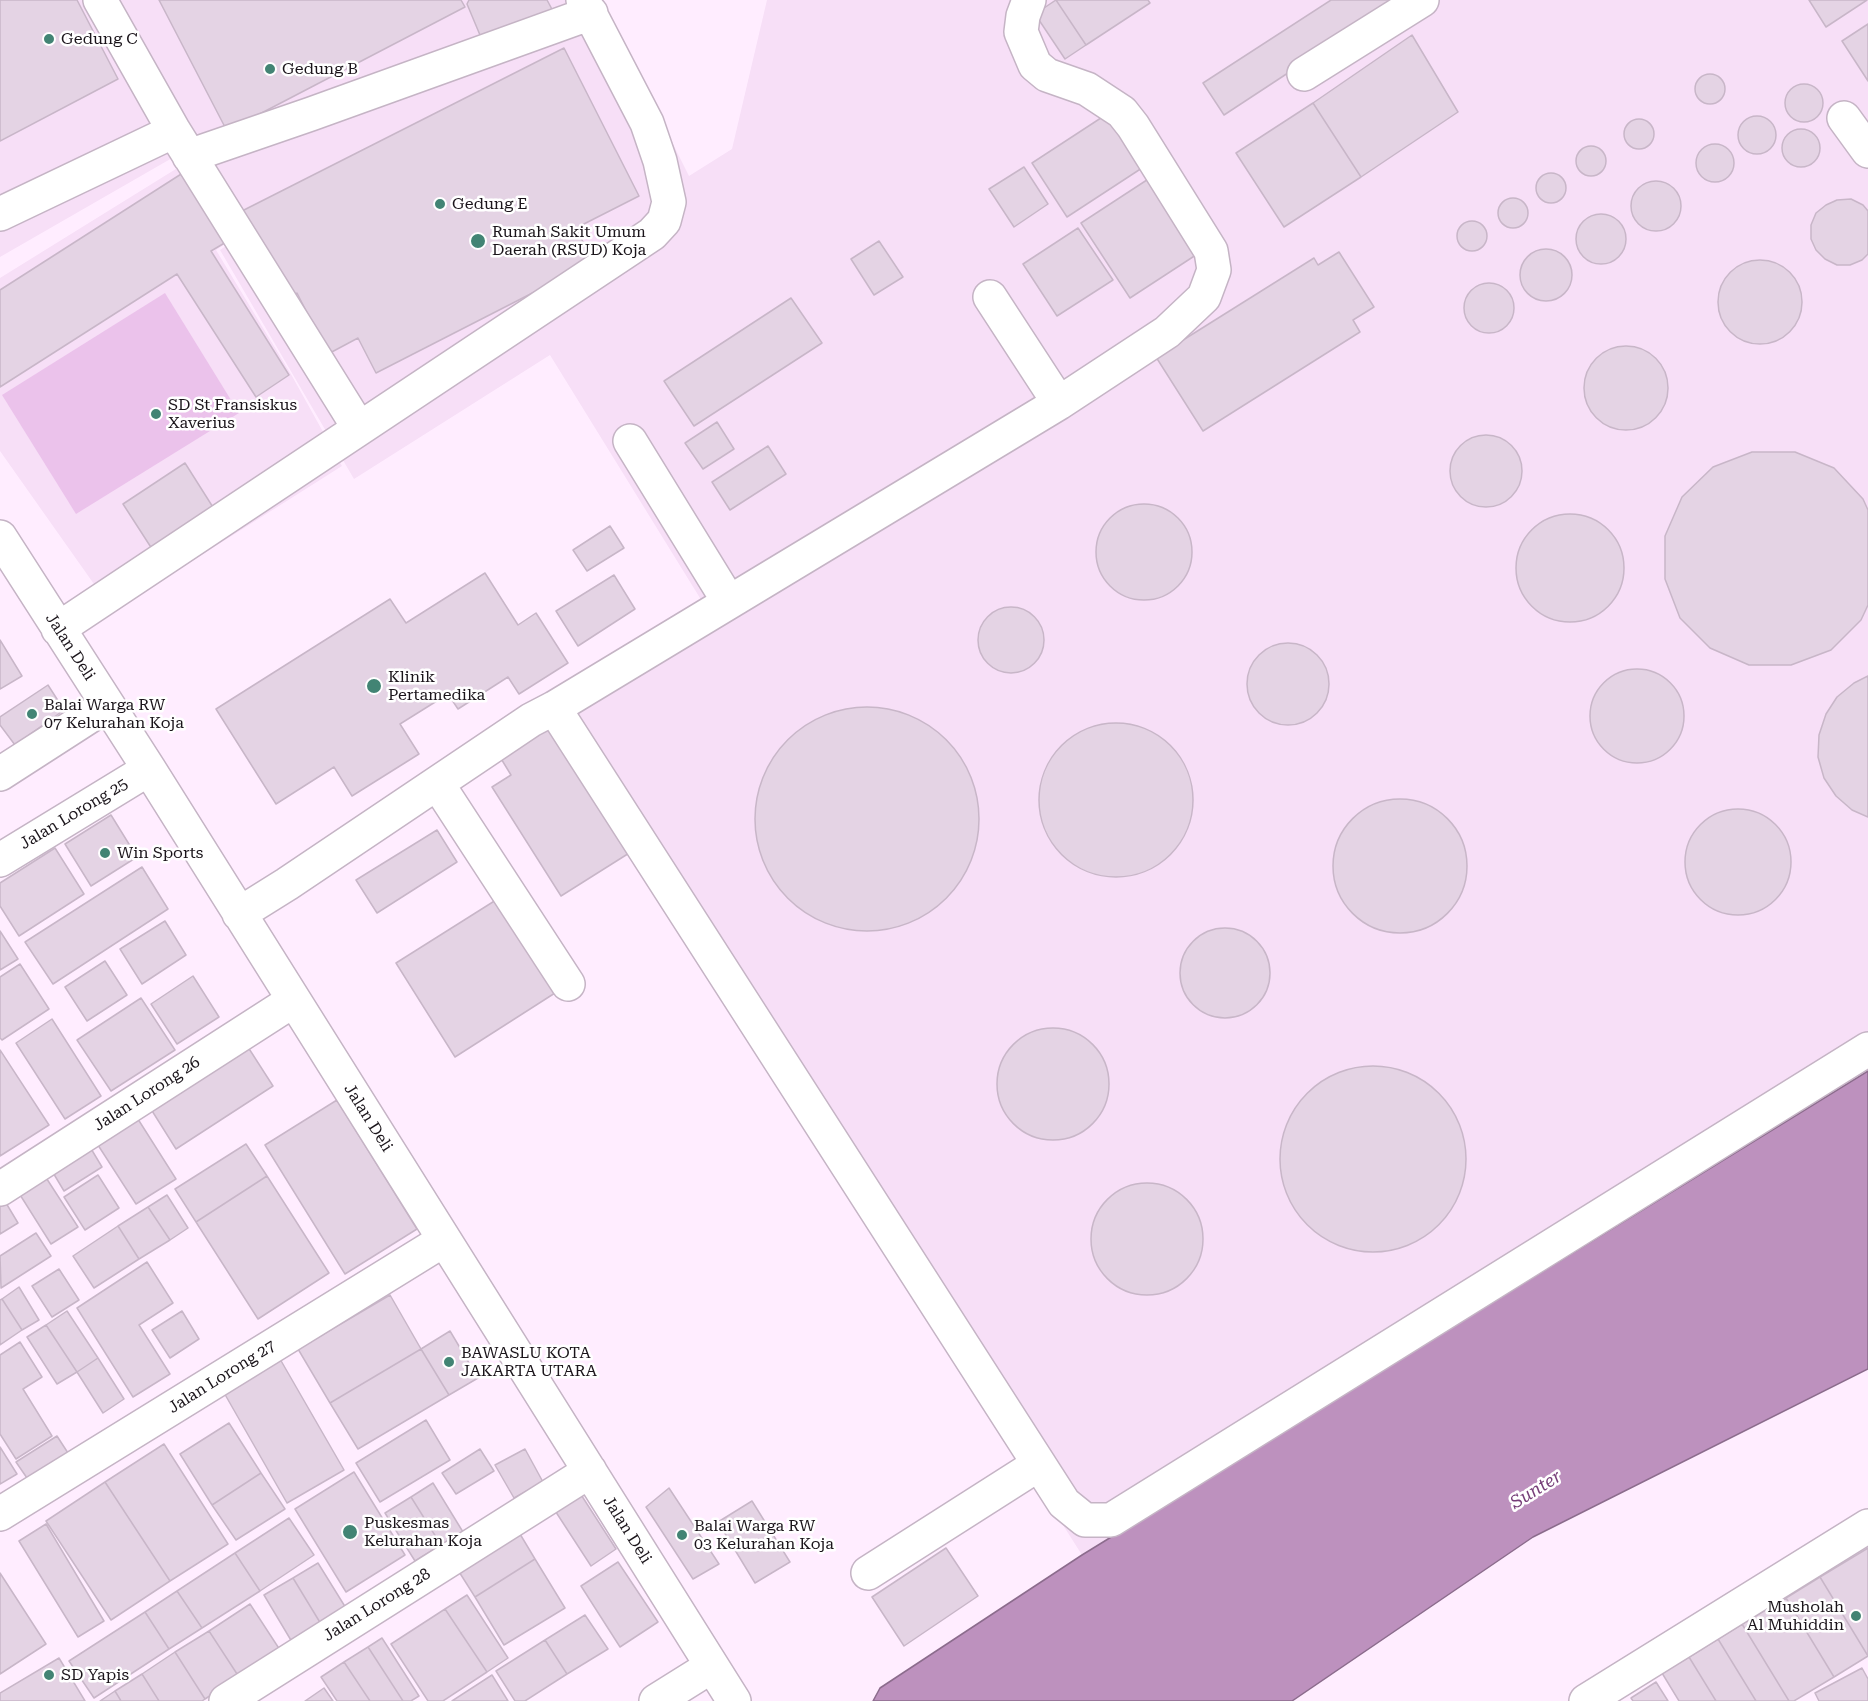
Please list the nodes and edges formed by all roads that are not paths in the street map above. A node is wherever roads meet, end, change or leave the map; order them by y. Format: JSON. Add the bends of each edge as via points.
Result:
{"nodes":[{"id":1,"x":99,"y":0,"type":"edge"},
{"id":2,"x":1029,"y":0,"type":"edge"},
{"id":3,"x":1422,"y":0,"type":"edge"},
{"id":4,"x":587,"y":7,"type":"edge"},
{"id":5,"x":1304,"y":74,"type":"dead end"},
{"id":6,"x":1844,"y":118,"type":"dead end"},
{"id":7,"x":181,"y":143,"type":"junction"},
{"id":8,"x":1868,"y":151,"type":"edge"},
{"id":9,"x":0,"y":214,"type":"edge"},
{"id":10,"x":990,"y":297,"type":"dead end"},
{"id":11,"x":1059,"y":403,"type":"junction"},
{"id":12,"x":360,"y":428,"type":"junction"},
{"id":13,"x":630,"y":441,"type":"dead end"},
{"id":14,"x":0,"y":537,"type":"edge"},
{"id":15,"x":729,"y":602,"type":"junction"},
{"id":16,"x":58,"y":629,"type":"junction"},
{"id":17,"x":107,"y":705,"type":"junction"},
{"id":18,"x":554,"y":708,"type":"junction"},
{"id":19,"x":149,"y":770,"type":"junction"},
{"id":20,"x":0,"y":774,"type":"edge"},
{"id":21,"x":437,"y":783,"type":"junction"},
{"id":22,"x":0,"y":860,"type":"edge"},
{"id":23,"x":239,"y":914,"type":"junction"},
{"id":24,"x":568,"y":984,"type":"dead end"},
{"id":25,"x":294,"y":1000,"type":"junction"},
{"id":26,"x":1868,"y":1048,"type":"edge"},
{"id":27,"x":0,"y":1189,"type":"edge"},
{"id":28,"x":444,"y":1240,"type":"junction"},
{"id":29,"x":1039,"y":1464,"type":"junction"},
{"id":30,"x":590,"y":1471,"type":"junction"},
{"id":31,"x":0,"y":1514,"type":"edge"},
{"id":32,"x":1868,"y":1526,"type":"edge"},
{"id":33,"x":868,"y":1573,"type":"dead end"},
{"id":34,"x":712,"y":1666,"type":"junction"},
{"id":35,"x":226,"y":1701,"type":"edge"},
{"id":36,"x":656,"y":1701,"type":"edge"},
{"id":37,"x":734,"y":1701,"type":"edge"},
{"id":38,"x":1586,"y":1701,"type":"edge"}],
"edges":[{"from":1,"to":7,"type":"street"},
{"from":2,"to":11,"type":"street","via":[[1021,32],[1035,64],[1047,75],[1088,89],[1122,112],[1212,251],[1214,270],[1204,297],[1167,332]]},
{"from":3,"to":5,"type":"street"},
{"from":4,"to":7,"type":"street","via":[[312,114]]},
{"from":4,"to":12,"type":"street","via":[[647,123],[669,202],[664,221],[652,234]]},
{"from":6,"to":8,"type":"street"},
{"from":7,"to":9,"type":"street"},
{"from":7,"to":12,"type":"street"},
{"from":10,"to":11,"type":"street"},
{"from":11,"to":15,"type":"street"},
{"from":12,"to":16,"type":"street"},
{"from":13,"to":15,"type":"street"},
{"from":14,"to":16,"type":"street","name":"Jalan Deli"},
{"from":15,"to":18,"type":"street"},
{"from":16,"to":17,"type":"street","name":"Jalan Deli"},
{"from":17,"to":19,"type":"street","name":"Jalan Deli"},
{"from":17,"to":20,"type":"street"},
{"from":18,"to":21,"type":"street"},
{"from":18,"to":29,"type":"street"},
{"from":19,"to":22,"type":"street","name":"Jalan Lorong 25"},
{"from":19,"to":23,"type":"street","name":"Jalan Deli"},
{"from":21,"to":23,"type":"street"},
{"from":21,"to":24,"type":"street"},
{"from":23,"to":25,"type":"street","name":"Jalan Deli"},
{"from":25,"to":27,"type":"street","name":"Jalan Lorong 26"},
{"from":25,"to":28,"type":"street","name":"Jalan Deli"},
{"from":26,"to":29,"type":"street","via":[[1111,1521],[1085,1520],[1064,1503]]},
{"from":28,"to":30,"type":"street","name":"Jalan Deli"},
{"from":28,"to":31,"type":"street","name":"Jalan Lorong 27"},
{"from":29,"to":33,"type":"street"},
{"from":30,"to":34,"type":"street","name":"Jalan Deli"},
{"from":30,"to":35,"type":"street","name":"Jalan Lorong 28"},
{"from":32,"to":38,"type":"street"},
{"from":34,"to":36,"type":"street"},
{"from":34,"to":37,"type":"street","name":"Jalan Deli"}]}
